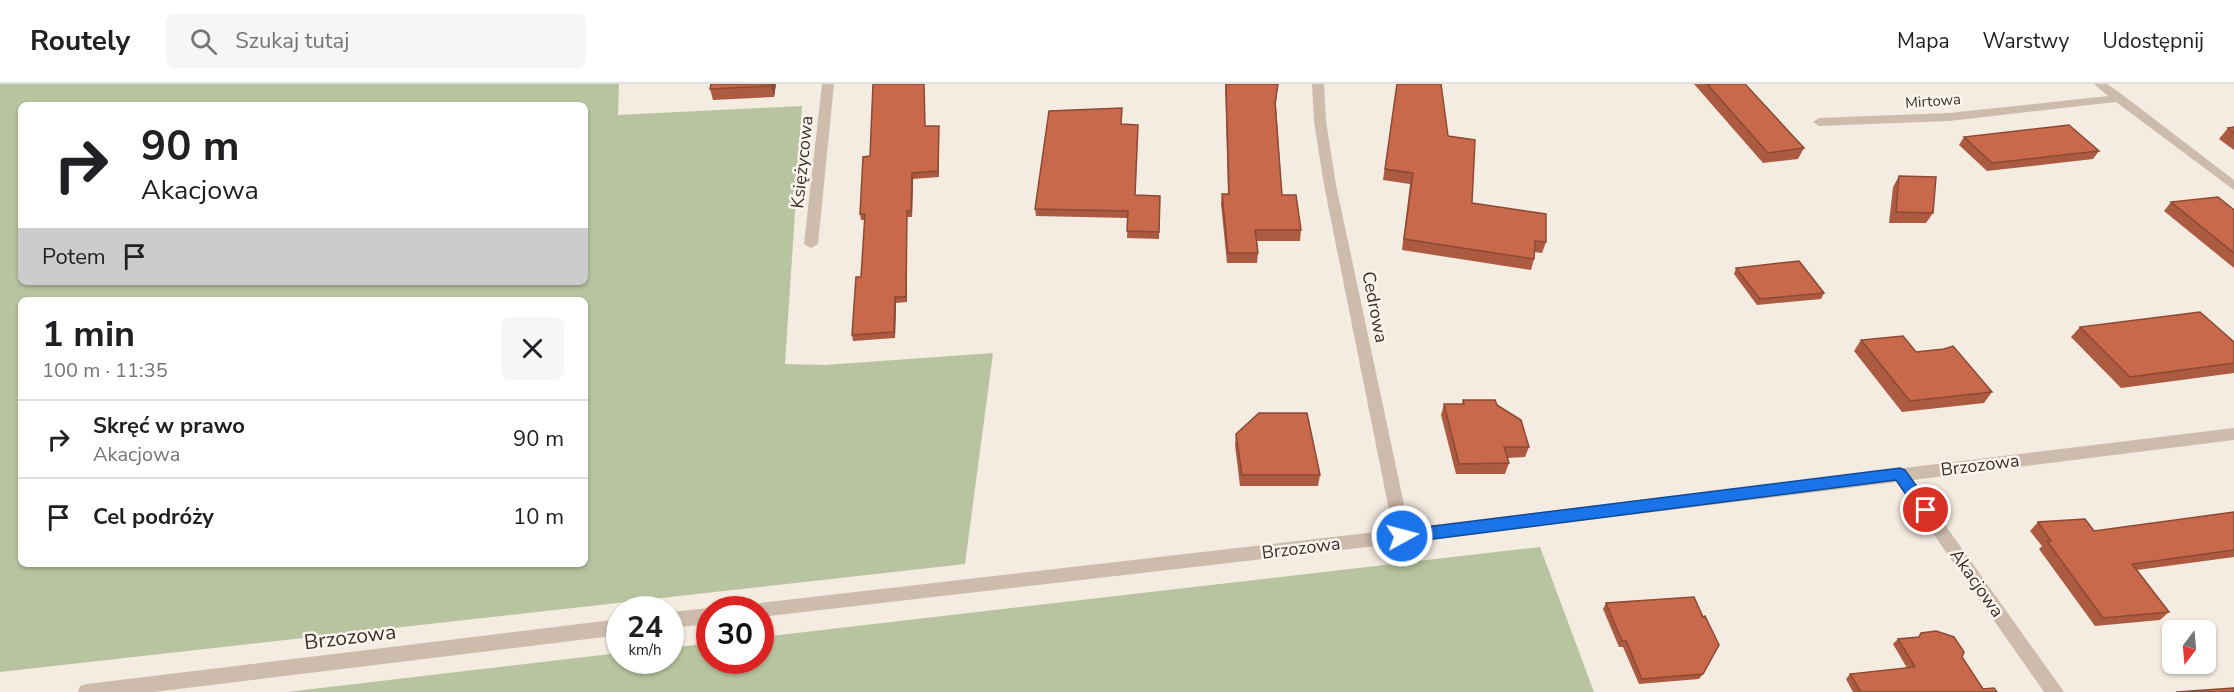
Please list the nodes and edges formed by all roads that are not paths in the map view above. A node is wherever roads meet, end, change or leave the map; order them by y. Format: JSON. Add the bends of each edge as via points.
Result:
{"nodes":[{"id":1,"x":828,"y":84,"type":"edge"},
{"id":2,"x":1318,"y":84,"type":"edge"},
{"id":3,"x":2100,"y":84,"type":"edge"},
{"id":4,"x":2120,"y":98,"type":"junction"},
{"id":5,"x":1819,"y":123,"type":"dead end"},
{"id":6,"x":2234,"y":186,"type":"edge"},
{"id":7,"x":811,"y":244,"type":"dead end"},
{"id":8,"x":2234,"y":434,"type":"edge"},
{"id":9,"x":1900,"y":474,"type":"junction"},
{"id":10,"x":1402,"y":536,"type":"junction"},
{"id":11,"x":774,"y":608,"type":"edge"},
{"id":12,"x":606,"y":629,"type":"edge"},
{"id":13,"x":87,"y":692,"type":"edge"},
{"id":14,"x":2055,"y":692,"type":"edge"}],
"edges":[{"from":1,"to":7,"type":"street","name":"Księżycowa"},
{"from":2,"to":10,"type":"street","name":"Cedrowa","via":[[1330,185]]},
{"from":3,"to":4,"type":"street"},
{"from":4,"to":5,"type":"street","name":"Mirtowa","via":[[1949,117]]},
{"from":4,"to":6,"type":"street"},
{"from":8,"to":9,"type":"street","name":"Brzozowa"},
{"from":9,"to":10,"type":"street","name":"Brzozowa"},
{"from":9,"to":14,"type":"street","name":"Akacjowa"},
{"from":10,"to":11,"type":"street","name":"Brzozowa"},
{"from":12,"to":13,"type":"street","name":"Brzozowa"}]}
